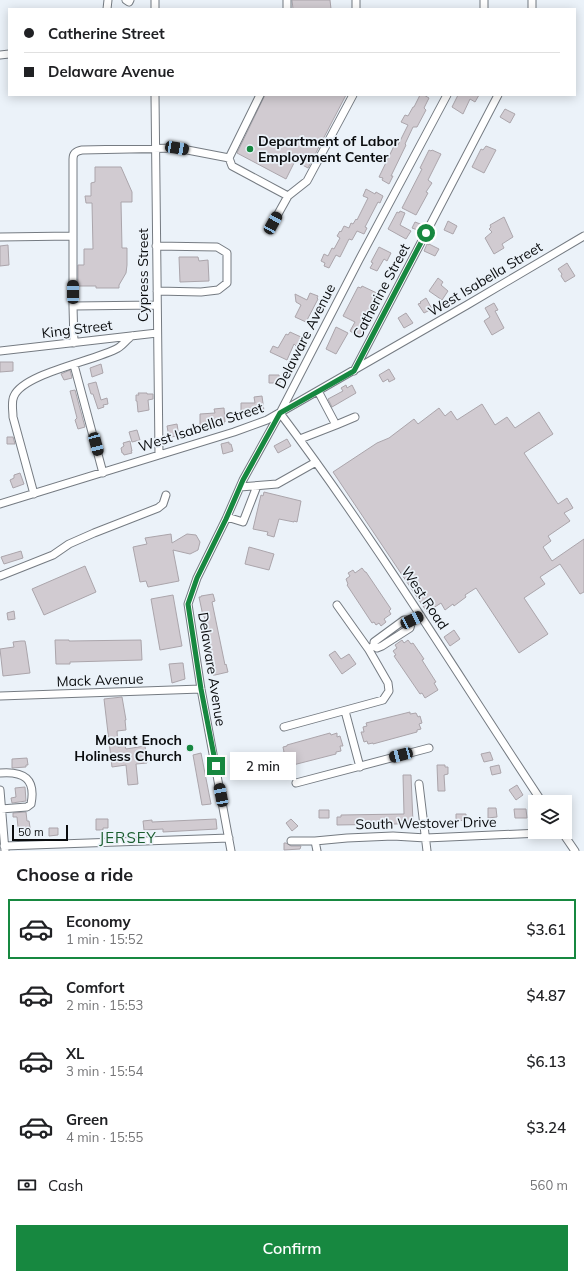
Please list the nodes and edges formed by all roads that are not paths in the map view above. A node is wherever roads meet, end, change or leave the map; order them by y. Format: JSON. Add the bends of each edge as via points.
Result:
{"nodes":[{"id":1,"x":126,"y":0,"type":"edge"},
{"id":2,"x":130,"y":0,"type":"edge"},
{"id":3,"x":155,"y":96,"type":"edge"},
{"id":4,"x":260,"y":96,"type":"edge"},
{"id":5,"x":352,"y":96,"type":"edge"},
{"id":6,"x":446,"y":96,"type":"edge"},
{"id":7,"x":497,"y":96,"type":"edge"},
{"id":8,"x":156,"y":148,"type":"junction"},
{"id":9,"x":229,"y":158,"type":"junction"},
{"id":10,"x":288,"y":196,"type":"junction"},
{"id":11,"x":273,"y":223,"type":"dead end"},
{"id":12,"x":73,"y":236,"type":"junction"},
{"id":13,"x":584,"y":236,"type":"edge"},
{"id":14,"x":0,"y":237,"type":"edge"},
{"id":15,"x":156,"y":246,"type":"junction"},
{"id":16,"x":157,"y":291,"type":"junction"},
{"id":17,"x":157,"y":305,"type":"junction"},
{"id":18,"x":73,"y":306,"type":"junction"},
{"id":19,"x":157,"y":333,"type":"junction"},
{"id":20,"x":132,"y":336,"type":"junction"},
{"id":21,"x":74,"y":343,"type":"junction"},
{"id":22,"x":0,"y":352,"type":"edge"},
{"id":23,"x":74,"y":365,"type":"junction"},
{"id":24,"x":354,"y":371,"type":"junction"},
{"id":25,"x":318,"y":391,"type":"junction"},
{"id":26,"x":280,"y":413,"type":"junction"},
{"id":27,"x":355,"y":417,"type":"dead end"},
{"id":28,"x":336,"y":426,"type":"junction"},
{"id":29,"x":300,"y":439,"type":"junction"},
{"id":30,"x":159,"y":455,"type":"junction"},
{"id":31,"x":316,"y":462,"type":"junction"},
{"id":32,"x":103,"y":473,"type":"junction"},
{"id":33,"x":256,"y":486,"type":"junction"},
{"id":34,"x":240,"y":487,"type":"junction"},
{"id":35,"x":34,"y":494,"type":"junction"},
{"id":36,"x":166,"y":495,"type":"dead end"},
{"id":37,"x":0,"y":504,"type":"edge"},
{"id":38,"x":227,"y":517,"type":"junction"},
{"id":39,"x":0,"y":576,"type":"edge"},
{"id":40,"x":337,"y":605,"type":"dead end"},
{"id":41,"x":421,"y":616,"type":"junction"},
{"id":42,"x":371,"y":648,"type":"junction"},
{"id":43,"x":201,"y":689,"type":"junction"},
{"id":44,"x":0,"y":696,"type":"edge"},
{"id":45,"x":345,"y":711,"type":"junction"},
{"id":46,"x":284,"y":727,"type":"dead end"},
{"id":47,"x":429,"y":748,"type":"dead end"},
{"id":48,"x":360,"y":767,"type":"junction"},
{"id":49,"x":0,"y":773,"type":"edge"},
{"id":50,"x":296,"y":783,"type":"dead end"},
{"id":51,"x":419,"y":784,"type":"dead end"},
{"id":52,"x":0,"y":790,"type":"edge"},
{"id":53,"x":537,"y":795,"type":"edge"},
{"id":54,"x":1,"y":809,"type":"junction"},
{"id":55,"x":528,"y":834,"type":"edge"},
{"id":56,"x":229,"y":838,"type":"junction"},
{"id":57,"x":426,"y":838,"type":"junction"},
{"id":58,"x":567,"y":839,"type":"edge"},
{"id":59,"x":316,"y":841,"type":"junction"},
{"id":60,"x":291,"y":842,"type":"dead end"},
{"id":61,"x":4,"y":848,"type":"edge"},
{"id":62,"x":231,"y":851,"type":"edge"},
{"id":63,"x":317,"y":851,"type":"edge"},
{"id":64,"x":427,"y":851,"type":"edge"},
{"id":65,"x":575,"y":851,"type":"edge"}],
"edges":[{"from":1,"to":2,"type":"street"},
{"from":3,"to":8,"type":"street","name":"Cypress Street"},
{"from":4,"to":9,"type":"street"},
{"from":5,"to":10,"type":"street","via":[[307,181]]},
{"from":6,"to":26,"type":"street","name":"Delaware Avenue"},
{"from":7,"to":24,"type":"street","name":"Catherine Street"},
{"from":8,"to":9,"type":"street","via":[[177,148]]},
{"from":8,"to":12,"type":"street","via":[[82,150],[75,153]]},
{"from":8,"to":15,"type":"street","name":"Cypress Street"},
{"from":9,"to":10,"type":"street","via":[[232,166]]},
{"from":10,"to":11,"type":"street"},
{"from":12,"to":14,"type":"street"},
{"from":12,"to":18,"type":"street"},
{"from":13,"to":24,"type":"street","name":"West Isabella Street"},
{"from":15,"to":16,"type":"street","name":"Cypress Street"},
{"from":15,"to":16,"type":"street","via":[[217,247],[227,253],[227,283],[218,290]]},
{"from":16,"to":17,"type":"street","name":"Cypress Street"},
{"from":17,"to":18,"type":"street"},
{"from":17,"to":19,"type":"street","name":"Cypress Street"},
{"from":18,"to":21,"type":"street"},
{"from":19,"to":20,"type":"street","name":"King Street"},
{"from":19,"to":30,"type":"street","name":"Cypress Street"},
{"from":20,"to":21,"type":"street","name":"King Street"},
{"from":20,"to":23,"type":"street","via":[[118,348]]},
{"from":21,"to":22,"type":"street","name":"King Street"},
{"from":23,"to":32,"type":"street"},
{"from":23,"to":35,"type":"street","via":[[28,382],[18,389],[12,402],[13,417]]},
{"from":24,"to":25,"type":"street","name":"West Isabella Street"},
{"from":25,"to":26,"type":"street","name":"West Isabella Street"},
{"from":25,"to":28,"type":"street"},
{"from":26,"to":29,"type":"street","name":"West Road"},
{"from":26,"to":30,"type":"street","name":"West Isabella Street","via":[[252,426]]},
{"from":26,"to":34,"type":"street","name":"Delaware Avenue"},
{"from":27,"to":28,"type":"street"},
{"from":28,"to":29,"type":"street"},
{"from":29,"to":31,"type":"street","name":"West Road"},
{"from":30,"to":32,"type":"street","name":"West Isabella Street"},
{"from":31,"to":33,"type":"street","via":[[277,484]]},
{"from":31,"to":41,"type":"street","name":"West Road"},
{"from":32,"to":35,"type":"street","name":"West Isabella Street"},
{"from":33,"to":34,"type":"street"},
{"from":33,"to":38,"type":"street","via":[[242,522]]},
{"from":34,"to":38,"type":"street","name":"Delaware Avenue"},
{"from":35,"to":37,"type":"street","name":"West Isabella Street"},
{"from":36,"to":39,"type":"street","via":[[163,504],[158,508],[94,533]]},
{"from":38,"to":43,"type":"street","name":"Delaware Avenue","via":[[197,578],[188,604]]},
{"from":40,"to":42,"type":"street"},
{"from":41,"to":42,"type":"street","via":[[412,620],[410,628],[382,646]]},
{"from":41,"to":53,"type":"street","name":"West Road"},
{"from":42,"to":45,"type":"street","via":[[388,683],[389,691],[383,700]]},
{"from":43,"to":44,"type":"street","name":"Mack Avenue"},
{"from":43,"to":56,"type":"street","name":"Delaware Avenue"},
{"from":45,"to":46,"type":"street"},
{"from":45,"to":48,"type":"street"},
{"from":47,"to":48,"type":"street"},
{"from":48,"to":50,"type":"street"},
{"from":49,"to":54,"type":"street","via":[[12,772],[25,776],[32,786],[33,797],[27,807]]},
{"from":51,"to":57,"type":"street"},
{"from":52,"to":54,"type":"street"},
{"from":54,"to":61,"type":"street"},
{"from":55,"to":57,"type":"street","name":"South Westover Drive"},
{"from":56,"to":61,"type":"street"},
{"from":56,"to":62,"type":"street","name":"Delaware Avenue"},
{"from":57,"to":59,"type":"street","name":"South Westover Drive","via":[[378,837]]},
{"from":57,"to":64,"type":"street"},
{"from":58,"to":65,"type":"street"},
{"from":59,"to":60,"type":"street","name":"South Westover Drive"},
{"from":59,"to":63,"type":"street"}]}
